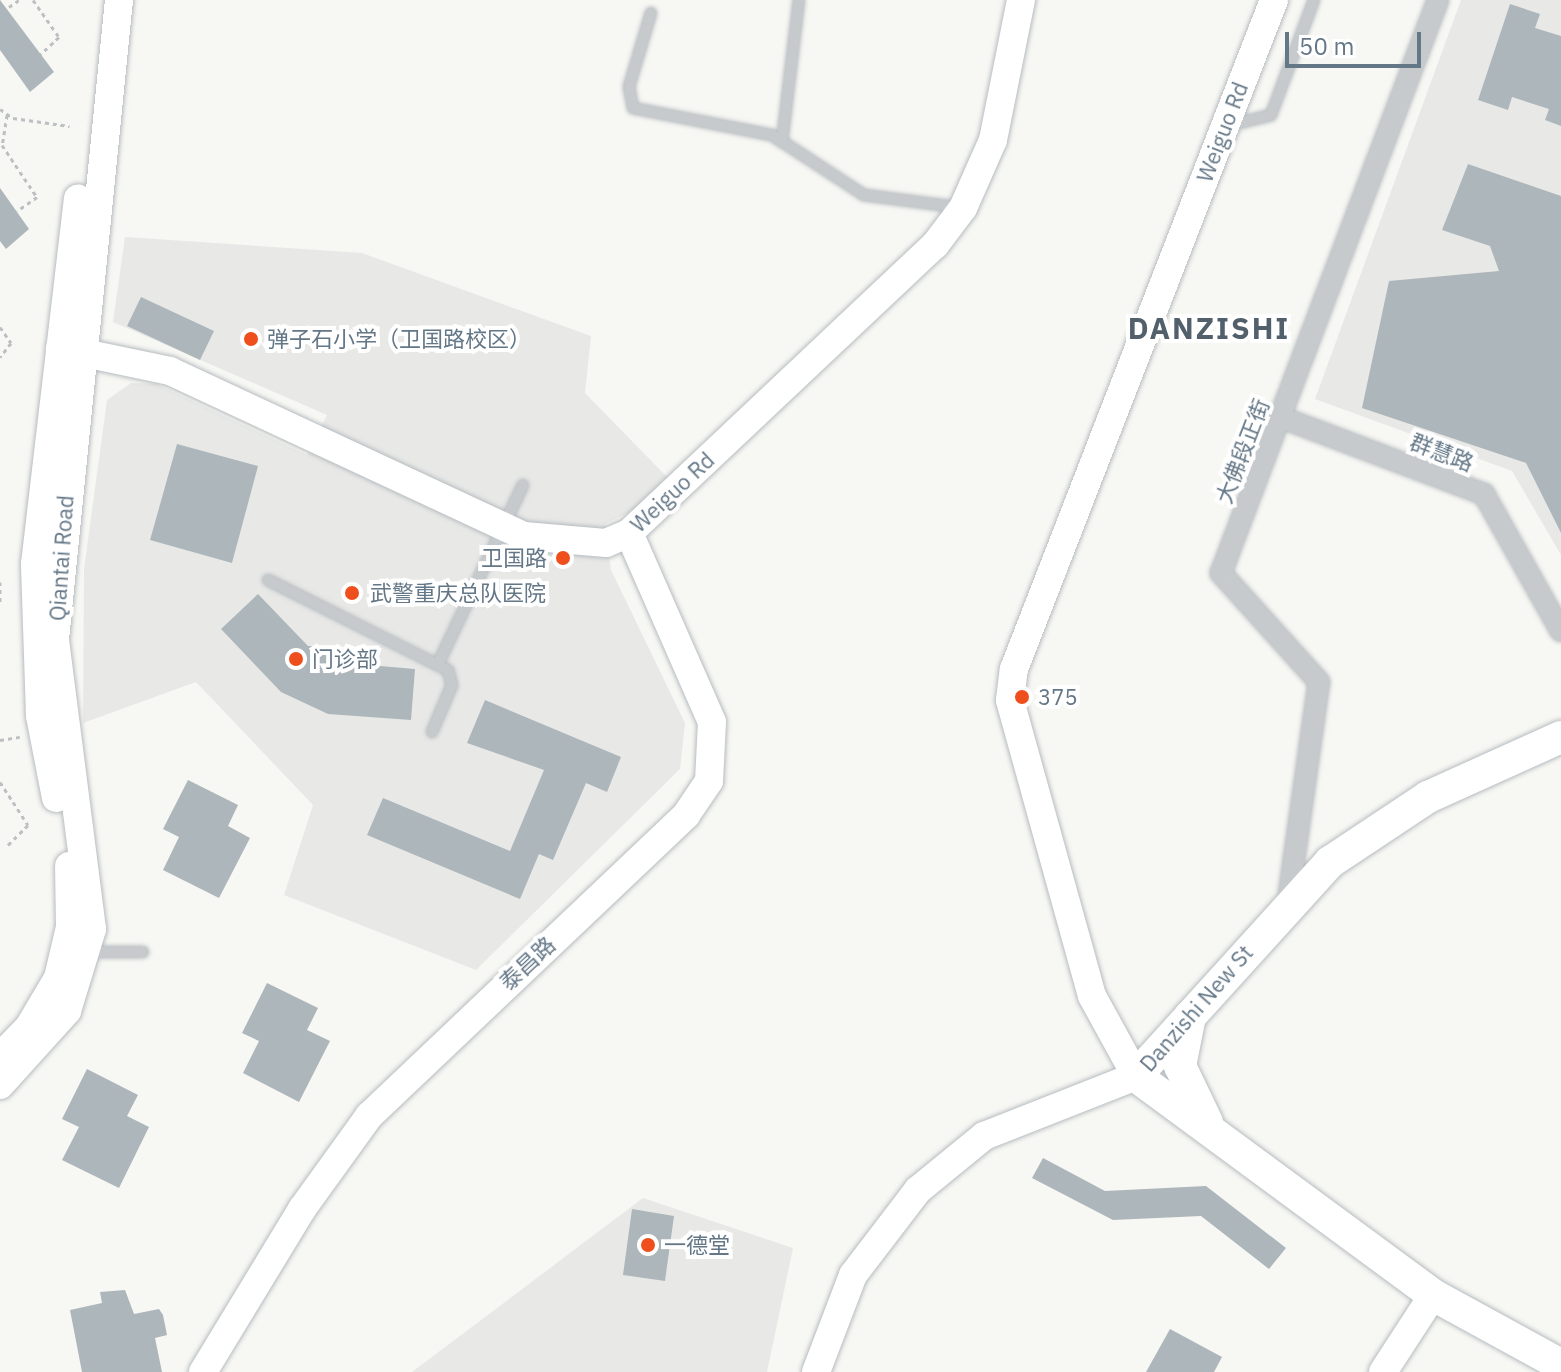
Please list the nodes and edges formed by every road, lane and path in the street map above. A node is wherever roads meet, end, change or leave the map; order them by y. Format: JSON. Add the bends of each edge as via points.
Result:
{"nodes":[{"id":1,"x":19,"y":0,"type":"edge"},
{"id":2,"x":33,"y":0,"type":"edge"},
{"id":3,"x":102,"y":0,"type":"edge"},
{"id":4,"x":119,"y":0,"type":"edge"},
{"id":5,"x":799,"y":0,"type":"edge"},
{"id":6,"x":1021,"y":0,"type":"edge"},
{"id":7,"x":1274,"y":0,"type":"edge"},
{"id":8,"x":1314,"y":0,"type":"edge"},
{"id":9,"x":1438,"y":0,"type":"edge"},
{"id":10,"x":9,"y":7,"type":"dead end"},
{"id":11,"x":651,"y":13,"type":"dead end"},
{"id":12,"x":41,"y":54,"type":"dead end"},
{"id":13,"x":0,"y":109,"type":"edge"},
{"id":14,"x":7,"y":115,"type":"junction"},
{"id":15,"x":69,"y":126,"type":"dead end"},
{"id":16,"x":1225,"y":126,"type":"junction"},
{"id":17,"x":782,"y":142,"type":"junction"},
{"id":18,"x":2,"y":152,"type":"edge"},
{"id":19,"x":963,"y":208,"type":"junction"},
{"id":20,"x":17,"y":211,"type":"dead end"},
{"id":21,"x":0,"y":327,"type":"edge"},
{"id":22,"x":70,"y":350,"type":"junction"},
{"id":23,"x":0,"y":357,"type":"edge"},
{"id":24,"x":1280,"y":417,"type":"junction"},
{"id":25,"x":523,"y":485,"type":"dead end"},
{"id":26,"x":503,"y":527,"type":"junction"},
{"id":27,"x":629,"y":533,"type":"junction"},
{"id":28,"x":268,"y":580,"type":"dead end"},
{"id":29,"x":0,"y":582,"type":"edge"},
{"id":30,"x":0,"y":603,"type":"edge"},
{"id":31,"x":1561,"y":631,"type":"edge"},
{"id":32,"x":438,"y":664,"type":"junction"},
{"id":33,"x":432,"y":732,"type":"dead end"},
{"id":34,"x":1561,"y":737,"type":"edge"},
{"id":35,"x":14,"y":738,"type":"dead end"},
{"id":36,"x":0,"y":740,"type":"edge"},
{"id":37,"x":0,"y":782,"type":"edge"},
{"id":38,"x":6,"y":847,"type":"dead end"},
{"id":39,"x":1288,"y":902,"type":"junction"},
{"id":40,"x":77,"y":952,"type":"junction"},
{"id":41,"x":143,"y":952,"type":"dead end"},
{"id":42,"x":1191,"y":1013,"type":"junction"},
{"id":43,"x":0,"y":1057,"type":"edge"},
{"id":44,"x":1136,"y":1076,"type":"junction"},
{"id":45,"x":0,"y":1085,"type":"edge"},
{"id":46,"x":1215,"y":1133,"type":"junction"},
{"id":47,"x":1433,"y":1295,"type":"junction"},
{"id":48,"x":1561,"y":1365,"type":"edge"},
{"id":49,"x":203,"y":1372,"type":"edge"},
{"id":50,"x":816,"y":1372,"type":"edge"},
{"id":51,"x":1383,"y":1372,"type":"edge"}],
"edges":[{"from":1,"to":10,"type":"path"},
{"from":2,"to":12,"type":"path","via":[[59,37]]},
{"from":3,"to":22,"type":"street","name":"Qiantai Road"},
{"from":4,"to":22,"type":"street","name":"Qiantai Road"},
{"from":5,"to":17,"type":"lane"},
{"from":6,"to":19,"type":"street","name":"Weiguo Rd","via":[[993,140]]},
{"from":7,"to":16,"type":"street","name":"Weiguo Rd"},
{"from":8,"to":16,"type":"lane","via":[[1271,115]]},
{"from":9,"to":24,"type":"street","name":"大佛段正街"},
{"from":11,"to":17,"type":"lane","via":[[629,87],[633,108]]},
{"from":13,"to":14,"type":"path"},
{"from":14,"to":15,"type":"path"},
{"from":14,"to":18,"type":"path"},
{"from":16,"to":44,"type":"street","name":"Weiguo Rd","via":[[1014,669],[1010,700],[1092,996]]},
{"from":17,"to":19,"type":"lane","via":[[864,195]]},
{"from":18,"to":20,"type":"path","via":[[36,194]]},
{"from":19,"to":27,"type":"street","name":"Weiguo Rd","via":[[935,245]]},
{"from":21,"to":23,"type":"path","via":[[11,343]]},
{"from":22,"to":26,"type":"street","name":"Weiguo Rd","via":[[170,371]]},
{"from":22,"to":40,"type":"street","name":"Qiantai Road","via":[[34,636],[40,716],[70,871]]},
{"from":24,"to":31,"type":"street","name":"群慧路","via":[[1484,494]]},
{"from":24,"to":39,"type":"street","name":"大佛段正街","via":[[1221,573],[1319,682]]},
{"from":25,"to":26,"type":"lane"},
{"from":26,"to":27,"type":"street","name":"Weiguo Rd","via":[[581,546]]},
{"from":26,"to":32,"type":"lane"},
{"from":27,"to":49,"type":"street","name":"泰昌路","via":[[712,722],[709,781],[686,815],[369,1116],[302,1209]]},
{"from":28,"to":32,"type":"lane"},
{"from":29,"to":30,"type":"path"},
{"from":32,"to":33,"type":"lane","via":[[452,685]]},
{"from":34,"to":39,"type":"main road","name":"Danzishi New St","via":[[1403,812]]},
{"from":35,"to":36,"type":"path"},
{"from":37,"to":38,"type":"path","via":[[28,825]]},
{"from":39,"to":42,"type":"main road","name":"Danzishi New St"},
{"from":40,"to":41,"type":"lane"},
{"from":40,"to":43,"type":"street","name":"Qiantai Road","via":[[48,1000]]},
{"from":40,"to":45,"type":"street","name":"Qiantai Road","via":[[60,1022]]},
{"from":42,"to":44,"type":"main road","name":"Danzishi New St"},
{"from":42,"to":46,"type":"main road","via":[[1180,1066]]},
{"from":44,"to":46,"type":"main road","name":"Danzishi New St"},
{"from":44,"to":50,"type":"street","via":[[984,1136],[918,1190],[853,1275]]},
{"from":46,"to":47,"type":"main road","name":"Danzishi New St"},
{"from":47,"to":48,"type":"main road","name":"Danzishi New St"},
{"from":47,"to":51,"type":"street"}]}
